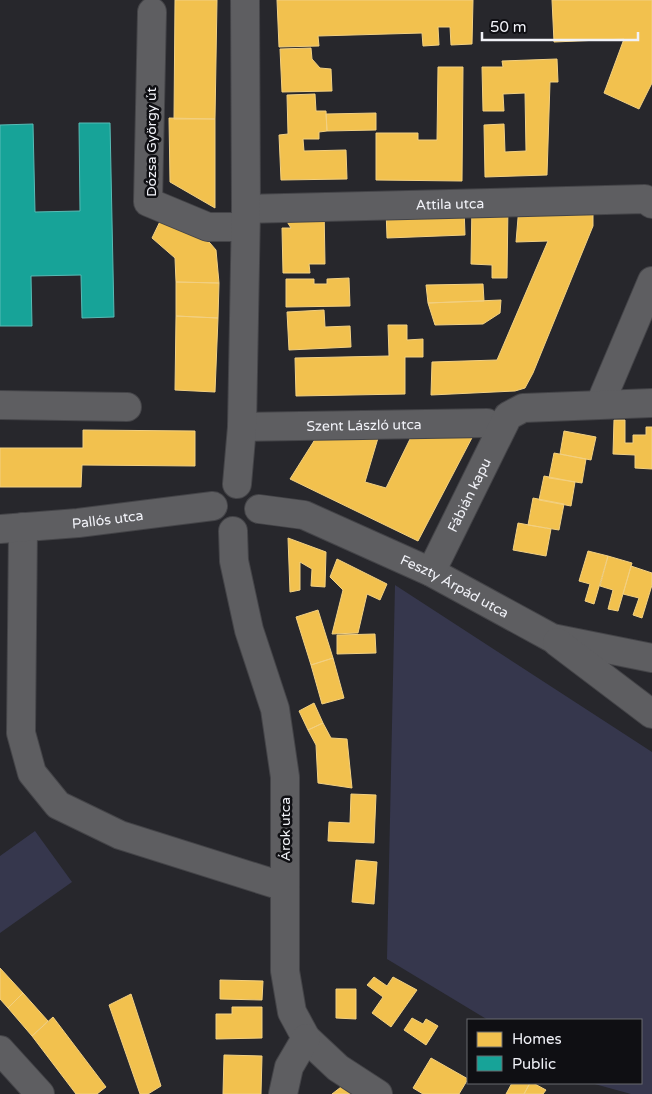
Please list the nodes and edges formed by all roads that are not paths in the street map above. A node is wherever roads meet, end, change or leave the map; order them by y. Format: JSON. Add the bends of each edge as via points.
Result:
{"nodes":[{"id":1,"x":245,"y":0,"type":"edge"},
{"id":2,"x":152,"y":12,"type":"dead end"},
{"id":3,"x":652,"y":204,"type":"edge"},
{"id":4,"x":245,"y":218,"type":"junction"},
{"id":5,"x":652,"y":281,"type":"edge"},
{"id":6,"x":652,"y":403,"type":"edge"},
{"id":7,"x":600,"y":404,"type":"junction"},
{"id":8,"x":0,"y":405,"type":"edge"},
{"id":9,"x":127,"y":407,"type":"dead end"},
{"id":10,"x":498,"y":420,"type":"junction"},
{"id":11,"x":242,"y":428,"type":"junction"},
{"id":12,"x":237,"y":484,"type":"junction"},
{"id":13,"x":213,"y":506,"type":"junction"},
{"id":14,"x":259,"y":508,"type":"junction"},
{"id":15,"x":12,"y":528,"type":"edge"},
{"id":16,"x":233,"y":531,"type":"junction"},
{"id":17,"x":431,"y":572,"type":"junction"},
{"id":18,"x":552,"y":638,"type":"junction"},
{"id":19,"x":652,"y":658,"type":"edge"},
{"id":20,"x":652,"y":714,"type":"edge"},
{"id":21,"x":285,"y":887,"type":"junction"},
{"id":22,"x":306,"y":1038,"type":"junction"},
{"id":23,"x":0,"y":1050,"type":"edge"},
{"id":24,"x":40,"y":1094,"type":"edge"},
{"id":25,"x":283,"y":1094,"type":"edge"},
{"id":26,"x":378,"y":1094,"type":"edge"}],
"edges":[{"from":1,"to":4,"type":"street"},
{"from":2,"to":4,"type":"street","name":"Dózsa György út","via":[[148,202],[208,227]]},
{"from":3,"to":4,"type":"street","name":"Attila utca","via":[[645,199]]},
{"from":4,"to":11,"type":"street"},
{"from":5,"to":7,"type":"street"},
{"from":6,"to":7,"type":"street","name":"Szent László utca"},
{"from":7,"to":10,"type":"street","name":"Szent László utca","via":[[523,408]]},
{"from":8,"to":9,"type":"street"},
{"from":10,"to":11,"type":"street","name":"Szent László utca"},
{"from":10,"to":17,"type":"street","name":"Fábián kapu"},
{"from":11,"to":12,"type":"street"},
{"from":12,"to":13,"type":"street","via":[[220,490]]},
{"from":12,"to":14,"type":"street","via":[[253,492]]},
{"from":13,"to":15,"type":"street","name":"Pallós utca"},
{"from":13,"to":16,"type":"street","via":[[218,522]]},
{"from":14,"to":16,"type":"street","via":[[252,525]]},
{"from":14,"to":17,"type":"street","name":"Feszty Árpád utca","via":[[304,515]]},
{"from":15,"to":21,"type":"street","via":[[21,733],[32,773],[58,805],[120,835]]},
{"from":16,"to":21,"type":"street","name":"Árok utca","via":[[234,561],[249,630],[275,709],[284,777]]},
{"from":17,"to":18,"type":"street","name":"Feszty Árpád utca"},
{"from":18,"to":19,"type":"street","name":"Feszty Árpád utca"},
{"from":18,"to":20,"type":"street"},
{"from":21,"to":22,"type":"street","name":"Árok utca","via":[[285,971],[292,1012]]},
{"from":22,"to":25,"type":"street","via":[[289,1067]]},
{"from":22,"to":26,"type":"street","name":"Árok utca","via":[[338,1068]]},
{"from":23,"to":24,"type":"street"}]}
